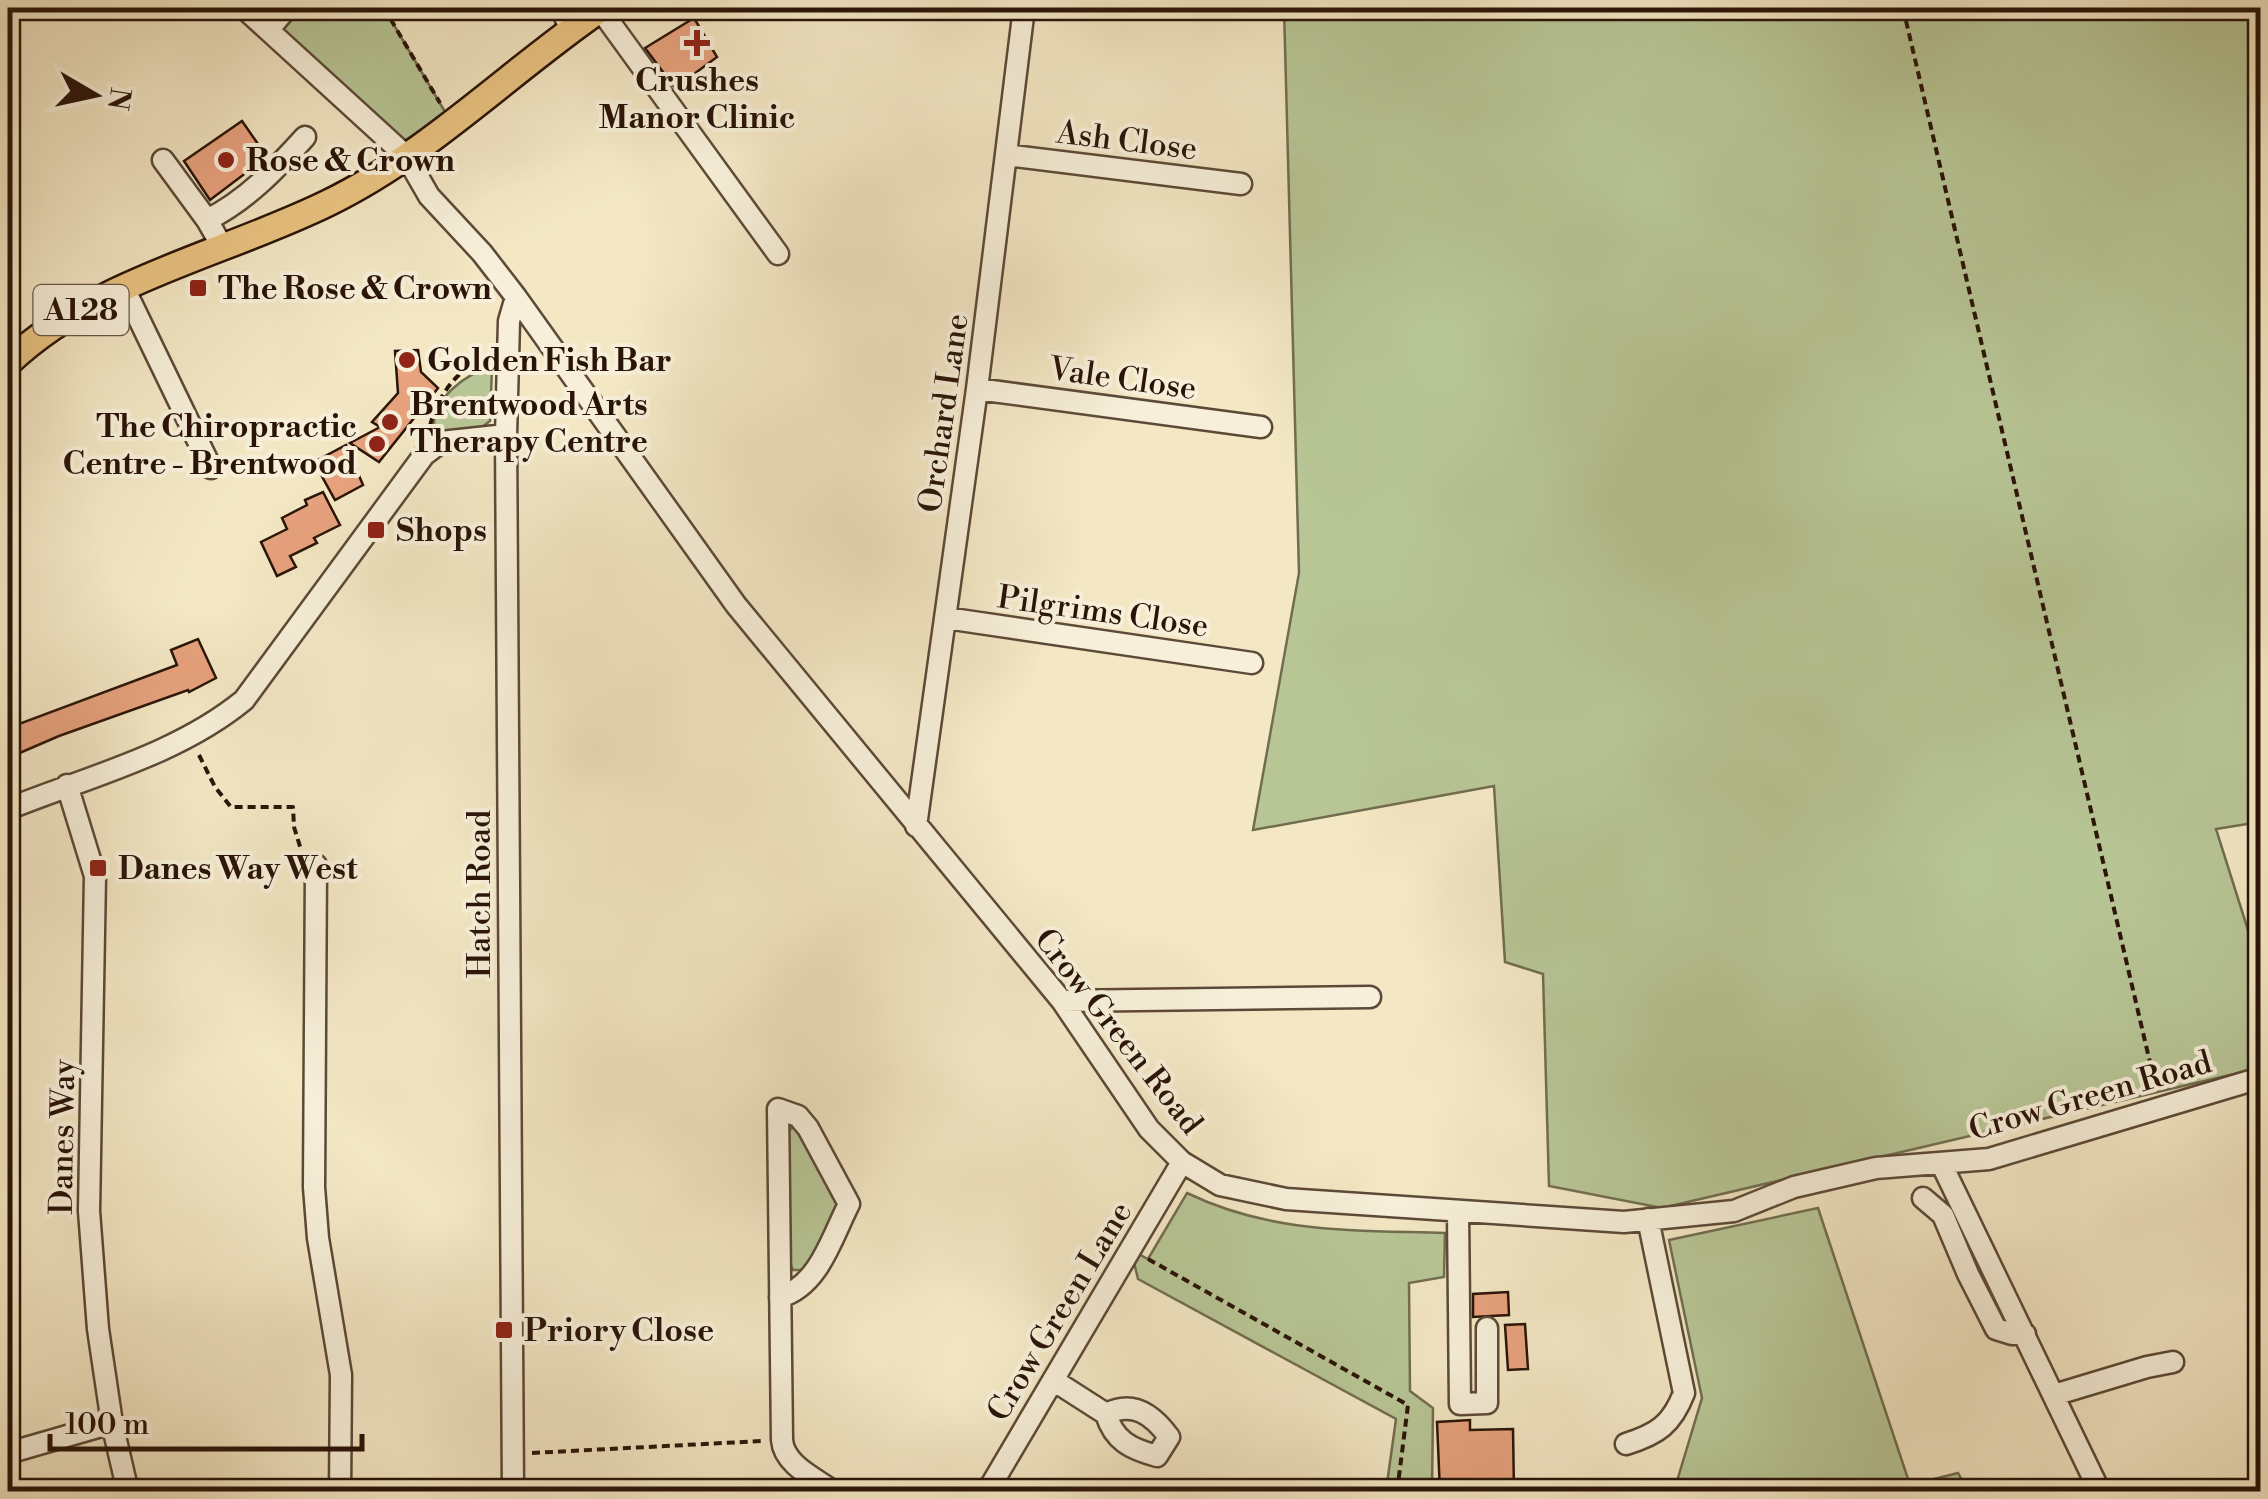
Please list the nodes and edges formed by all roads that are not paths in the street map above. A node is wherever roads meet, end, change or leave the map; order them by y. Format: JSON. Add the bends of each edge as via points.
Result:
{"nodes":[{"id":1,"x":244,"y":8,"type":"edge"},
{"id":2,"x":287,"y":8,"type":"edge"},
{"id":3,"x":601,"y":8,"type":"edge"},
{"id":4,"x":1024,"y":8,"type":"edge"},
{"id":5,"x":566,"y":18,"type":"edge"},
{"id":6,"x":268,"y":30,"type":"junction"},
{"id":7,"x":305,"y":136,"type":"dead end"},
{"id":8,"x":1006,"y":155,"type":"junction"},
{"id":9,"x":406,"y":156,"type":"junction"},
{"id":10,"x":163,"y":160,"type":"dead end"},
{"id":11,"x":1240,"y":184,"type":"dead end"},
{"id":12,"x":208,"y":220,"type":"junction"},
{"id":13,"x":223,"y":248,"type":"junction"},
{"id":14,"x":778,"y":254,"type":"dead end"},
{"id":15,"x":124,"y":288,"type":"junction"},
{"id":16,"x":516,"y":297,"type":"junction"},
{"id":17,"x":8,"y":363,"type":"edge"},
{"id":18,"x":977,"y":389,"type":"junction"},
{"id":19,"x":1261,"y":427,"type":"dead end"},
{"id":20,"x":506,"y":434,"type":"junction"},
{"id":21,"x":212,"y":468,"type":"dead end"},
{"id":22,"x":946,"y":618,"type":"junction"},
{"id":23,"x":1252,"y":664,"type":"dead end"},
{"id":24,"x":67,"y":785,"type":"junction"},
{"id":25,"x":8,"y":809,"type":"edge"},
{"id":26,"x":916,"y":826,"type":"junction"},
{"id":27,"x":316,"y":865,"type":"road end"},
{"id":28,"x":1370,"y":998,"type":"dead end"},
{"id":29,"x":1062,"y":1001,"type":"junction"},
{"id":30,"x":2260,"y":1078,"type":"edge"},
{"id":31,"x":1182,"y":1162,"type":"junction"},
{"id":32,"x":1942,"y":1165,"type":"junction"},
{"id":33,"x":1923,"y":1198,"type":"dead end"},
{"id":34,"x":1458,"y":1212,"type":"junction"},
{"id":35,"x":1648,"y":1219,"type":"junction"},
{"id":36,"x":780,"y":1297,"type":"junction"},
{"id":37,"x":1488,"y":1328,"type":"dead end"},
{"id":38,"x":2024,"y":1334,"type":"junction"},
{"id":39,"x":2174,"y":1362,"type":"dead end"},
{"id":40,"x":1052,"y":1380,"type":"junction"},
{"id":41,"x":2054,"y":1395,"type":"junction"},
{"id":42,"x":1106,"y":1414,"type":"dead end"},
{"id":43,"x":112,"y":1423,"type":"junction"},
{"id":44,"x":1626,"y":1444,"type":"dead end"},
{"id":45,"x":8,"y":1453,"type":"edge"},
{"id":46,"x":128,"y":1492,"type":"edge"},
{"id":47,"x":340,"y":1492,"type":"edge"},
{"id":48,"x":513,"y":1492,"type":"edge"},
{"id":49,"x":834,"y":1492,"type":"edge"},
{"id":50,"x":987,"y":1492,"type":"edge"},
{"id":51,"x":2100,"y":1492,"type":"edge"}],
"edges":[{"from":1,"to":6,"type":"street","name":"Crow Green Road"},
{"from":2,"to":6,"type":"street"},
{"from":3,"to":5,"type":"main road","number":"A128"},
{"from":3,"to":14,"type":"street"},
{"from":4,"to":8,"type":"street","name":"Orchard Lane"},
{"from":5,"to":9,"type":"main road","number":"A128"},
{"from":6,"to":9,"type":"street","name":"Crow Green Road"},
{"from":7,"to":12,"type":"street","via":[[275,170]]},
{"from":8,"to":11,"type":"street","name":"Ash Close"},
{"from":8,"to":18,"type":"street","name":"Orchard Lane"},
{"from":9,"to":13,"type":"main road","number":"A128","via":[[330,202]]},
{"from":9,"to":16,"type":"street","name":"Crow Green Road","via":[[429,196]]},
{"from":10,"to":12,"type":"street"},
{"from":12,"to":13,"type":"street"},
{"from":13,"to":15,"type":"main road","number":"A128"},
{"from":15,"to":17,"type":"main road","number":"A128","via":[[76,313]]},
{"from":15,"to":21,"type":"street"},
{"from":16,"to":20,"type":"street","name":"Hatch Road","via":[[509,321]]},
{"from":16,"to":26,"type":"street","name":"Crow Green Road","via":[[736,605]]},
{"from":18,"to":19,"type":"street","name":"Vale Close"},
{"from":18,"to":22,"type":"street","name":"Orchard Lane"},
{"from":20,"to":24,"type":"street","via":[[442,442],[424,455],[244,700],[218,721]]},
{"from":20,"to":48,"type":"street","name":"Hatch Road"},
{"from":22,"to":23,"type":"street","name":"Pilgrims Close"},
{"from":22,"to":26,"type":"street","name":"Orchard Lane"},
{"from":24,"to":25,"type":"street"},
{"from":24,"to":43,"type":"street","name":"Danes Way","via":[[95,876],[89,1210]]},
{"from":26,"to":29,"type":"street","name":"Crow Green Road"},
{"from":27,"to":47,"type":"street","via":[[314,1168],[318,1238],[341,1375]]},
{"from":28,"to":29,"type":"street"},
{"from":29,"to":31,"type":"street","name":"Crow Green Road","via":[[1149,1129]]},
{"from":30,"to":32,"type":"street","name":"Crow Green Road","via":[[1989,1158]]},
{"from":31,"to":34,"type":"street","name":"Crow Green Road","via":[[1220,1185],[1286,1199]]},
{"from":31,"to":40,"type":"street","name":"Crow Green Lane"},
{"from":32,"to":35,"type":"street","name":"Crow Green Road","via":[[1876,1168],[1794,1186],[1734,1211]]},
{"from":32,"to":38,"type":"street"},
{"from":33,"to":38,"type":"street","via":[[1943,1215],[1996,1329]]},
{"from":34,"to":35,"type":"street","name":"Crow Green Road"},
{"from":34,"to":37,"type":"street","via":[[1460,1404],[1487,1403]]},
{"from":35,"to":44,"type":"street","via":[[1684,1394],[1657,1435]]},
{"from":36,"to":36,"type":"street","via":[[779,1203],[778,1109],[808,1128],[850,1204],[812,1276]]},
{"from":36,"to":49,"type":"street","via":[[785,1456]]},
{"from":38,"to":41,"type":"street"},
{"from":39,"to":41,"type":"street"},
{"from":40,"to":42,"type":"street"},
{"from":40,"to":50,"type":"street","name":"Crow Green Lane"},
{"from":41,"to":51,"type":"street"},
{"from":43,"to":45,"type":"street"},
{"from":43,"to":46,"type":"street","name":"Danes Way"}]}
